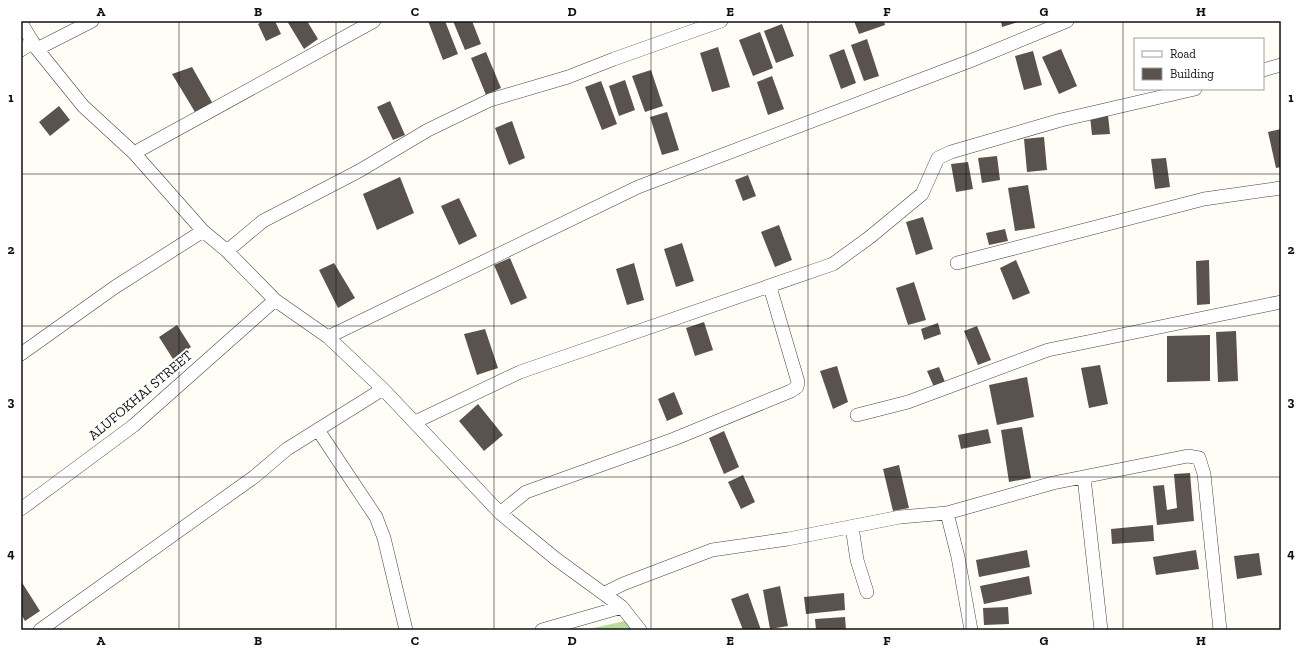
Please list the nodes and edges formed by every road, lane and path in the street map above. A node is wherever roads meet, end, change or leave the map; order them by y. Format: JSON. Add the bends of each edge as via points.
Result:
{"nodes":[{"id":1,"x":92,"y":21,"type":"edge"},
{"id":2,"x":374,"y":21,"type":"edge"},
{"id":3,"x":721,"y":21,"type":"edge"},
{"id":4,"x":1062,"y":22,"type":"edge"},
{"id":5,"x":21,"y":23,"type":"edge"},
{"id":6,"x":35,"y":46,"type":"junction"},
{"id":7,"x":21,"y":50,"type":"edge"},
{"id":8,"x":1281,"y":65,"type":"edge"},
{"id":9,"x":1264,"y":70,"type":"edge"},
{"id":10,"x":1191,"y":90,"type":"edge"},
{"id":11,"x":134,"y":153,"type":"junction"},
{"id":12,"x":1281,"y":188,"type":"edge"},
{"id":13,"x":203,"y":231,"type":"junction"},
{"id":14,"x":227,"y":251,"type":"junction"},
{"id":15,"x":957,"y":263,"type":"dead end"},
{"id":16,"x":770,"y":287,"type":"junction"},
{"id":17,"x":275,"y":300,"type":"junction"},
{"id":18,"x":1281,"y":302,"type":"edge"},
{"id":19,"x":328,"y":337,"type":"junction"},
{"id":20,"x":21,"y":354,"type":"edge"},
{"id":21,"x":383,"y":389,"type":"junction"},
{"id":22,"x":856,"y":415,"type":"dead end"},
{"id":23,"x":415,"y":422,"type":"junction"},
{"id":24,"x":318,"y":430,"type":"junction"},
{"id":25,"x":1084,"y":477,"type":"junction"},
{"id":26,"x":21,"y":509,"type":"edge"},
{"id":27,"x":500,"y":513,"type":"junction"},
{"id":28,"x":947,"y":513,"type":"junction"},
{"id":29,"x":852,"y":527,"type":"junction"},
{"id":30,"x":867,"y":592,"type":"dead end"},
{"id":31,"x":605,"y":593,"type":"junction"},
{"id":32,"x":622,"y":607,"type":"junction"},
{"id":33,"x":40,"y":630,"type":"edge"},
{"id":34,"x":406,"y":630,"type":"edge"},
{"id":35,"x":542,"y":630,"type":"edge"},
{"id":36,"x":640,"y":630,"type":"edge"},
{"id":37,"x":971,"y":630,"type":"edge"},
{"id":38,"x":1101,"y":630,"type":"edge"},
{"id":39,"x":1220,"y":630,"type":"edge"}],
"edges":[{"from":1,"to":6,"type":"street"},
{"from":2,"to":11,"type":"street"},
{"from":3,"to":14,"type":"street","via":[[568,77],[490,100],[428,130],[359,171],[263,220]]},
{"from":4,"to":19,"type":"street","via":[[970,61],[638,187]]},
{"from":5,"to":6,"type":"street"},
{"from":6,"to":7,"type":"street"},
{"from":6,"to":11,"type":"street","via":[[83,106]]},
{"from":8,"to":9,"type":"street"},
{"from":10,"to":16,"type":"street","via":[[1061,120],[938,158],[922,194],[870,237],[832,264]]},
{"from":11,"to":13,"type":"street"},
{"from":12,"to":15,"type":"street","via":[[1204,199]]},
{"from":13,"to":14,"type":"street"},
{"from":13,"to":20,"type":"street","via":[[115,288]]},
{"from":14,"to":17,"type":"street"},
{"from":16,"to":23,"type":"street","via":[[520,372]]},
{"from":16,"to":27,"type":"street","via":[[798,382],[797,387],[674,439],[526,492]]},
{"from":17,"to":19,"type":"street"},
{"from":17,"to":26,"type":"street","name":"ALUFOKHAI STREET","via":[[133,426]]},
{"from":18,"to":22,"type":"street","via":[[1048,350],[908,402]]},
{"from":19,"to":21,"type":"street"},
{"from":21,"to":23,"type":"street"},
{"from":21,"to":24,"type":"street"},
{"from":23,"to":27,"type":"street"},
{"from":24,"to":33,"type":"street","via":[[287,449],[254,477]]},
{"from":24,"to":34,"type":"street","via":[[376,517],[384,538]]},
{"from":25,"to":28,"type":"street","via":[[1053,483]]},
{"from":25,"to":38,"type":"street"},
{"from":25,"to":39,"type":"street","via":[[1188,456],[1199,458],[1204,474]]},
{"from":27,"to":31,"type":"street","via":[[556,559]]},
{"from":28,"to":29,"type":"street","via":[[900,517]]},
{"from":28,"to":37,"type":"street"},
{"from":29,"to":30,"type":"street","via":[[857,560]]},
{"from":29,"to":31,"type":"street","via":[[712,550]]},
{"from":31,"to":32,"type":"street"},
{"from":32,"to":35,"type":"street"},
{"from":32,"to":36,"type":"street"}]}
